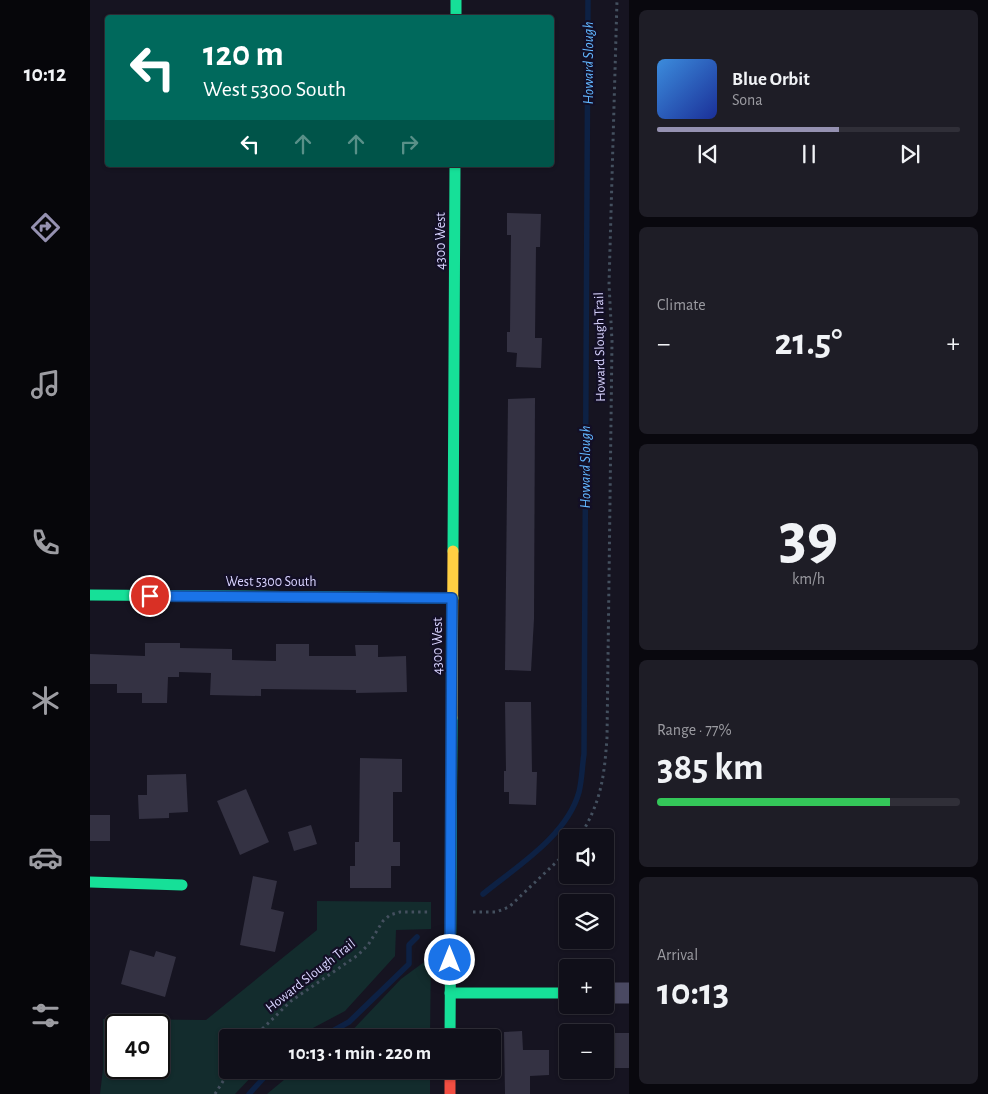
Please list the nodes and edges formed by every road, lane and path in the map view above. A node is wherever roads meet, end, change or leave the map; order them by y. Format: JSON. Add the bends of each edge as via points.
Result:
{"nodes":[{"id":1,"x":456,"y":0,"type":"edge"},
{"id":2,"x":617,"y":0,"type":"edge"},
{"id":3,"x":456,"y":15,"type":"edge"},
{"id":4,"x":455,"y":167,"type":"edge"},
{"id":5,"x":90,"y":595,"type":"edge"},
{"id":6,"x":452,"y":598,"type":"junction"},
{"id":7,"x":584,"y":829,"type":"edge"},
{"id":8,"x":559,"y":860,"type":"edge"},
{"id":9,"x":90,"y":882,"type":"edge"},
{"id":10,"x":182,"y":885,"type":"dead end"},
{"id":11,"x":432,"y":912,"type":"dead end"},
{"id":12,"x":472,"y":912,"type":"dead end"},
{"id":13,"x":450,"y":993,"type":"junction"},
{"id":14,"x":559,"y":993,"type":"edge"},
{"id":15,"x":614,"y":993,"type":"edge"},
{"id":16,"x":629,"y":993,"type":"edge"},
{"id":17,"x":262,"y":1029,"type":"edge"},
{"id":18,"x":450,"y":1029,"type":"edge"},
{"id":19,"x":224,"y":1079,"type":"edge"},
{"id":20,"x":450,"y":1079,"type":"edge"},
{"id":21,"x":215,"y":1094,"type":"edge"},
{"id":22,"x":450,"y":1094,"type":"edge"}],
"edges":[{"from":1,"to":3,"type":"street"},
{"from":2,"to":7,"type":"path","name":"Howard Slough Trail","via":[[609,284],[612,340],[607,738],[600,795]]},
{"from":4,"to":6,"type":"street","name":"4300 West"},
{"from":5,"to":6,"type":"street","name":"West 5300 South"},
{"from":6,"to":13,"type":"street","name":"4300 West"},
{"from":8,"to":12,"type":"path","via":[[509,907],[496,912]]},
{"from":9,"to":10,"type":"street"},
{"from":11,"to":17,"type":"path","name":"Howard Slough Trail","via":[[390,915],[358,955],[291,1001]]},
{"from":13,"to":14,"type":"street"},
{"from":13,"to":18,"type":"street","name":"4300 West"},
{"from":15,"to":16,"type":"street"},
{"from":19,"to":21,"type":"path"},
{"from":20,"to":22,"type":"street"}]}
